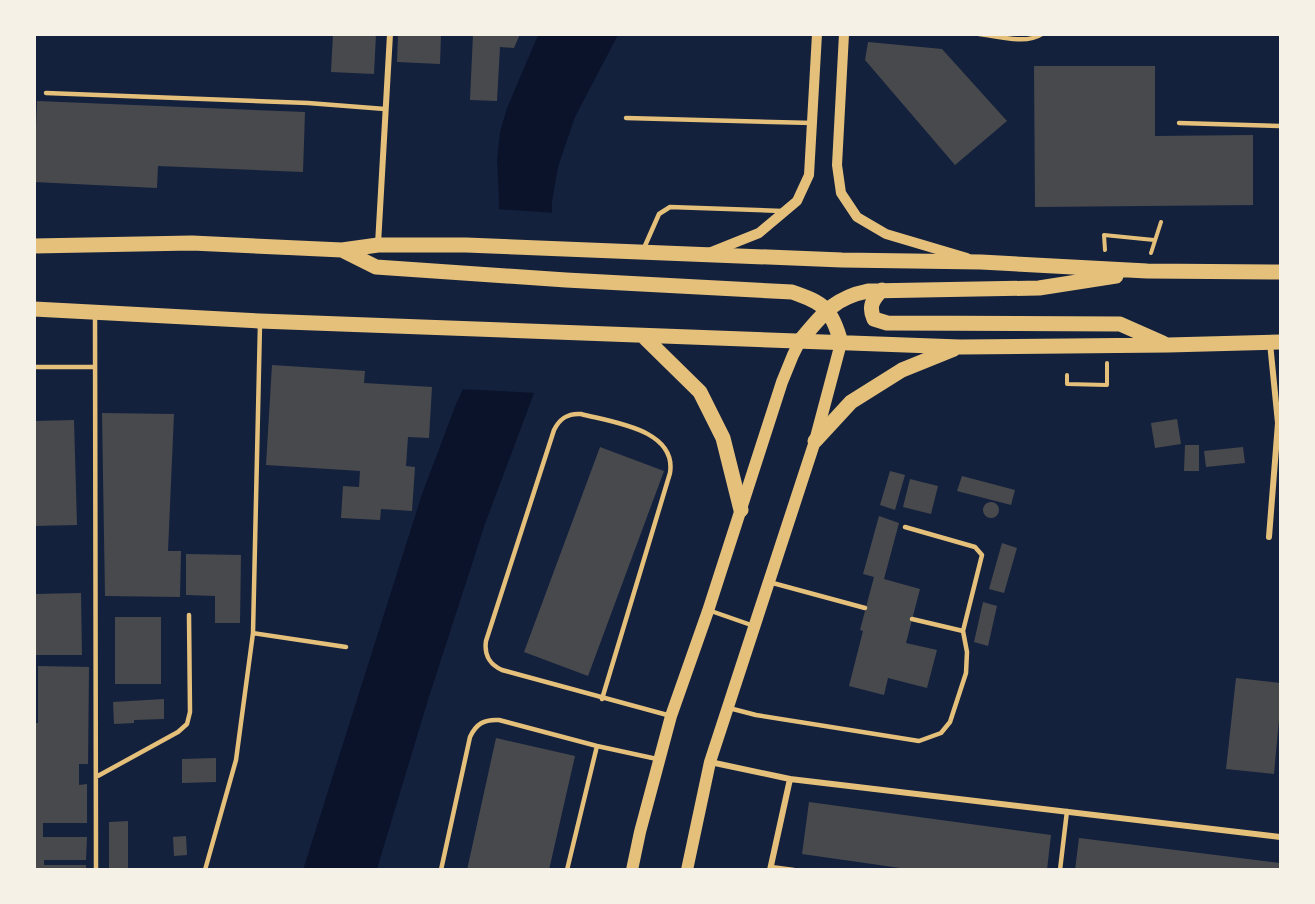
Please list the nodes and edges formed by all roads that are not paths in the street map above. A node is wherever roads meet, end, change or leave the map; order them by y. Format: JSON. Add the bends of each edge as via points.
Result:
{"nodes":[{"id":1,"x":390,"y":34,"type":"edge"},
{"id":2,"x":817,"y":34,"type":"edge"},
{"id":3,"x":844,"y":34,"type":"edge"},
{"id":4,"x":979,"y":34,"type":"edge"},
{"id":5,"x":1042,"y":34,"type":"edge"},
{"id":6,"x":46,"y":93,"type":"dead end"},
{"id":7,"x":385,"y":109,"type":"junction"},
{"id":8,"x":626,"y":118,"type":"dead end"},
{"id":9,"x":813,"y":123,"type":"junction"},
{"id":10,"x":1179,"y":123,"type":"dead end"},
{"id":11,"x":1281,"y":126,"type":"edge"},
{"id":12,"x":785,"y":211,"type":"junction"},
{"id":13,"x":378,"y":245,"type":"junction"},
{"id":14,"x":34,"y":246,"type":"edge"},
{"id":15,"x":342,"y":250,"type":"junction"},
{"id":16,"x":643,"y":251,"type":"junction"},
{"id":17,"x":709,"y":253,"type":"junction"},
{"id":18,"x":981,"y":262,"type":"junction"},
{"id":19,"x":1147,"y":271,"type":"junction"},
{"id":20,"x":1281,"y":272,"type":"edge"},
{"id":21,"x":882,"y":290,"type":"junction"},
{"id":22,"x":34,"y":309,"type":"edge"},
{"id":23,"x":827,"y":309,"type":"junction"},
{"id":24,"x":95,"y":312,"type":"junction"},
{"id":25,"x":260,"y":321,"type":"junction"},
{"id":26,"x":643,"y":336,"type":"junction"},
{"id":27,"x":800,"y":341,"type":"junction"},
{"id":28,"x":1275,"y":342,"type":"edge"},
{"id":29,"x":841,"y":343,"type":"junction"},
{"id":30,"x":1168,"y":345,"type":"junction"},
{"id":31,"x":960,"y":347,"type":"junction"},
{"id":32,"x":34,"y":367,"type":"edge"},
{"id":33,"x":95,"y":367,"type":"junction"},
{"id":34,"x":815,"y":441,"type":"junction"},
{"id":35,"x":741,"y":510,"type":"junction"},
{"id":36,"x":905,"y":527,"type":"dead end"},
{"id":37,"x":1269,"y":537,"type":"dead end"},
{"id":38,"x":769,"y":582,"type":"junction"},
{"id":39,"x":865,"y":608,"type":"dead end"},
{"id":40,"x":708,"y":611,"type":"junction"},
{"id":41,"x":189,"y":615,"type":"dead end"},
{"id":42,"x":912,"y":619,"type":"dead end"},
{"id":43,"x":754,"y":626,"type":"junction"},
{"id":44,"x":963,"y":631,"type":"junction"},
{"id":45,"x":254,"y":633,"type":"junction"},
{"id":46,"x":346,"y":647,"type":"dead end"},
{"id":47,"x":602,"y":699,"type":"junction"},
{"id":48,"x":726,"y":708,"type":"junction"},
{"id":49,"x":671,"y":716,"type":"junction"},
{"id":50,"x":597,"y":746,"type":"junction"},
{"id":51,"x":659,"y":759,"type":"junction"},
{"id":52,"x":710,"y":762,"type":"junction"},
{"id":53,"x":96,"y":777,"type":"junction"},
{"id":54,"x":790,"y":778,"type":"junction"},
{"id":55,"x":1067,"y":811,"type":"junction"},
{"id":56,"x":1281,"y":837,"type":"edge"},
{"id":57,"x":771,"y":868,"type":"edge"},
{"id":58,"x":96,"y":870,"type":"edge"},
{"id":59,"x":206,"y":870,"type":"edge"},
{"id":60,"x":441,"y":870,"type":"edge"},
{"id":61,"x":567,"y":870,"type":"edge"},
{"id":62,"x":633,"y":870,"type":"edge"},
{"id":63,"x":687,"y":870,"type":"edge"},
{"id":64,"x":794,"y":870,"type":"edge"},
{"id":65,"x":1060,"y":870,"type":"edge"}],
"edges":[{"from":1,"to":7,"type":"street"},
{"from":2,"to":9,"type":"street"},
{"from":3,"to":18,"type":"street","via":[[837,165],[841,193],[857,217],[886,234]]},
{"from":4,"to":5,"type":"lane","via":[[1027,39]]},
{"from":6,"to":7,"type":"lane","via":[[308,102]]},
{"from":7,"to":13,"type":"street"},
{"from":8,"to":9,"type":"lane"},
{"from":9,"to":12,"type":"street","via":[[809,175],[797,201]]},
{"from":10,"to":11,"type":"lane"},
{"from":12,"to":16,"type":"lane","via":[[670,207],[659,214]]},
{"from":12,"to":17,"type":"street","via":[[759,233]]},
{"from":13,"to":15,"type":"main road"},
{"from":13,"to":16,"type":"main road"},
{"from":14,"to":15,"type":"main road","via":[[192,243]]},
{"from":15,"to":23,"type":"main road","via":[[376,267],[792,292]]},
{"from":16,"to":17,"type":"main road"},
{"from":17,"to":18,"type":"main road"},
{"from":18,"to":19,"type":"main road"},
{"from":19,"to":20,"type":"main road"},
{"from":19,"to":21,"type":"main road","via":[[1039,288]]},
{"from":21,"to":23,"type":"main road","via":[[853,294]]},
{"from":21,"to":30,"type":"main road","via":[[873,299],[872,314],[874,319],[887,323],[1120,324]]},
{"from":22,"to":24,"type":"main road"},
{"from":23,"to":27,"type":"main road"},
{"from":23,"to":29,"type":"main road"},
{"from":24,"to":25,"type":"main road"},
{"from":24,"to":33,"type":"lane"},
{"from":25,"to":26,"type":"main road"},
{"from":25,"to":45,"type":"lane"},
{"from":26,"to":27,"type":"main road"},
{"from":26,"to":35,"type":"main road","via":[[700,392],[723,438]]},
{"from":27,"to":29,"type":"main road"},
{"from":27,"to":35,"type":"main road","via":[[782,382]]},
{"from":28,"to":30,"type":"main road"},
{"from":28,"to":37,"type":"street","via":[[1278,423]]},
{"from":29,"to":31,"type":"main road"},
{"from":29,"to":34,"type":"main road"},
{"from":30,"to":31,"type":"main road"},
{"from":31,"to":34,"type":"main road","via":[[902,370],[851,402]]},
{"from":32,"to":33,"type":"lane"},
{"from":33,"to":53,"type":"lane"},
{"from":34,"to":38,"type":"main road"},
{"from":35,"to":40,"type":"main road"},
{"from":36,"to":44,"type":"lane","via":[[979,550],[982,559]]},
{"from":38,"to":39,"type":"lane"},
{"from":38,"to":43,"type":"main road"},
{"from":40,"to":43,"type":"lane"},
{"from":40,"to":49,"type":"main road"},
{"from":41,"to":53,"type":"lane","via":[[187,724]]},
{"from":42,"to":44,"type":"lane"},
{"from":43,"to":48,"type":"main road"},
{"from":44,"to":48,"type":"lane","via":[[966,673],[950,722],[932,737],[919,741]]},
{"from":45,"to":46,"type":"lane"},
{"from":45,"to":59,"type":"lane","via":[[236,760]]},
{"from":47,"to":47,"type":"lane","via":[[671,461],[646,431],[573,414],[564,416],[554,430],[485,650],[488,659],[502,670]]},
{"from":47,"to":49,"type":"lane"},
{"from":48,"to":52,"type":"main road"},
{"from":49,"to":51,"type":"main road"},
{"from":50,"to":51,"type":"lane"},
{"from":50,"to":60,"type":"lane","via":[[499,720],[481,722],[470,737]]},
{"from":50,"to":61,"type":"lane"},
{"from":51,"to":62,"type":"main road"},
{"from":52,"to":54,"type":"street"},
{"from":52,"to":63,"type":"main road"},
{"from":53,"to":58,"type":"lane"},
{"from":54,"to":55,"type":"street"},
{"from":54,"to":57,"type":"street"},
{"from":55,"to":56,"type":"street"},
{"from":55,"to":65,"type":"lane"},
{"from":57,"to":64,"type":"lane"}]}
